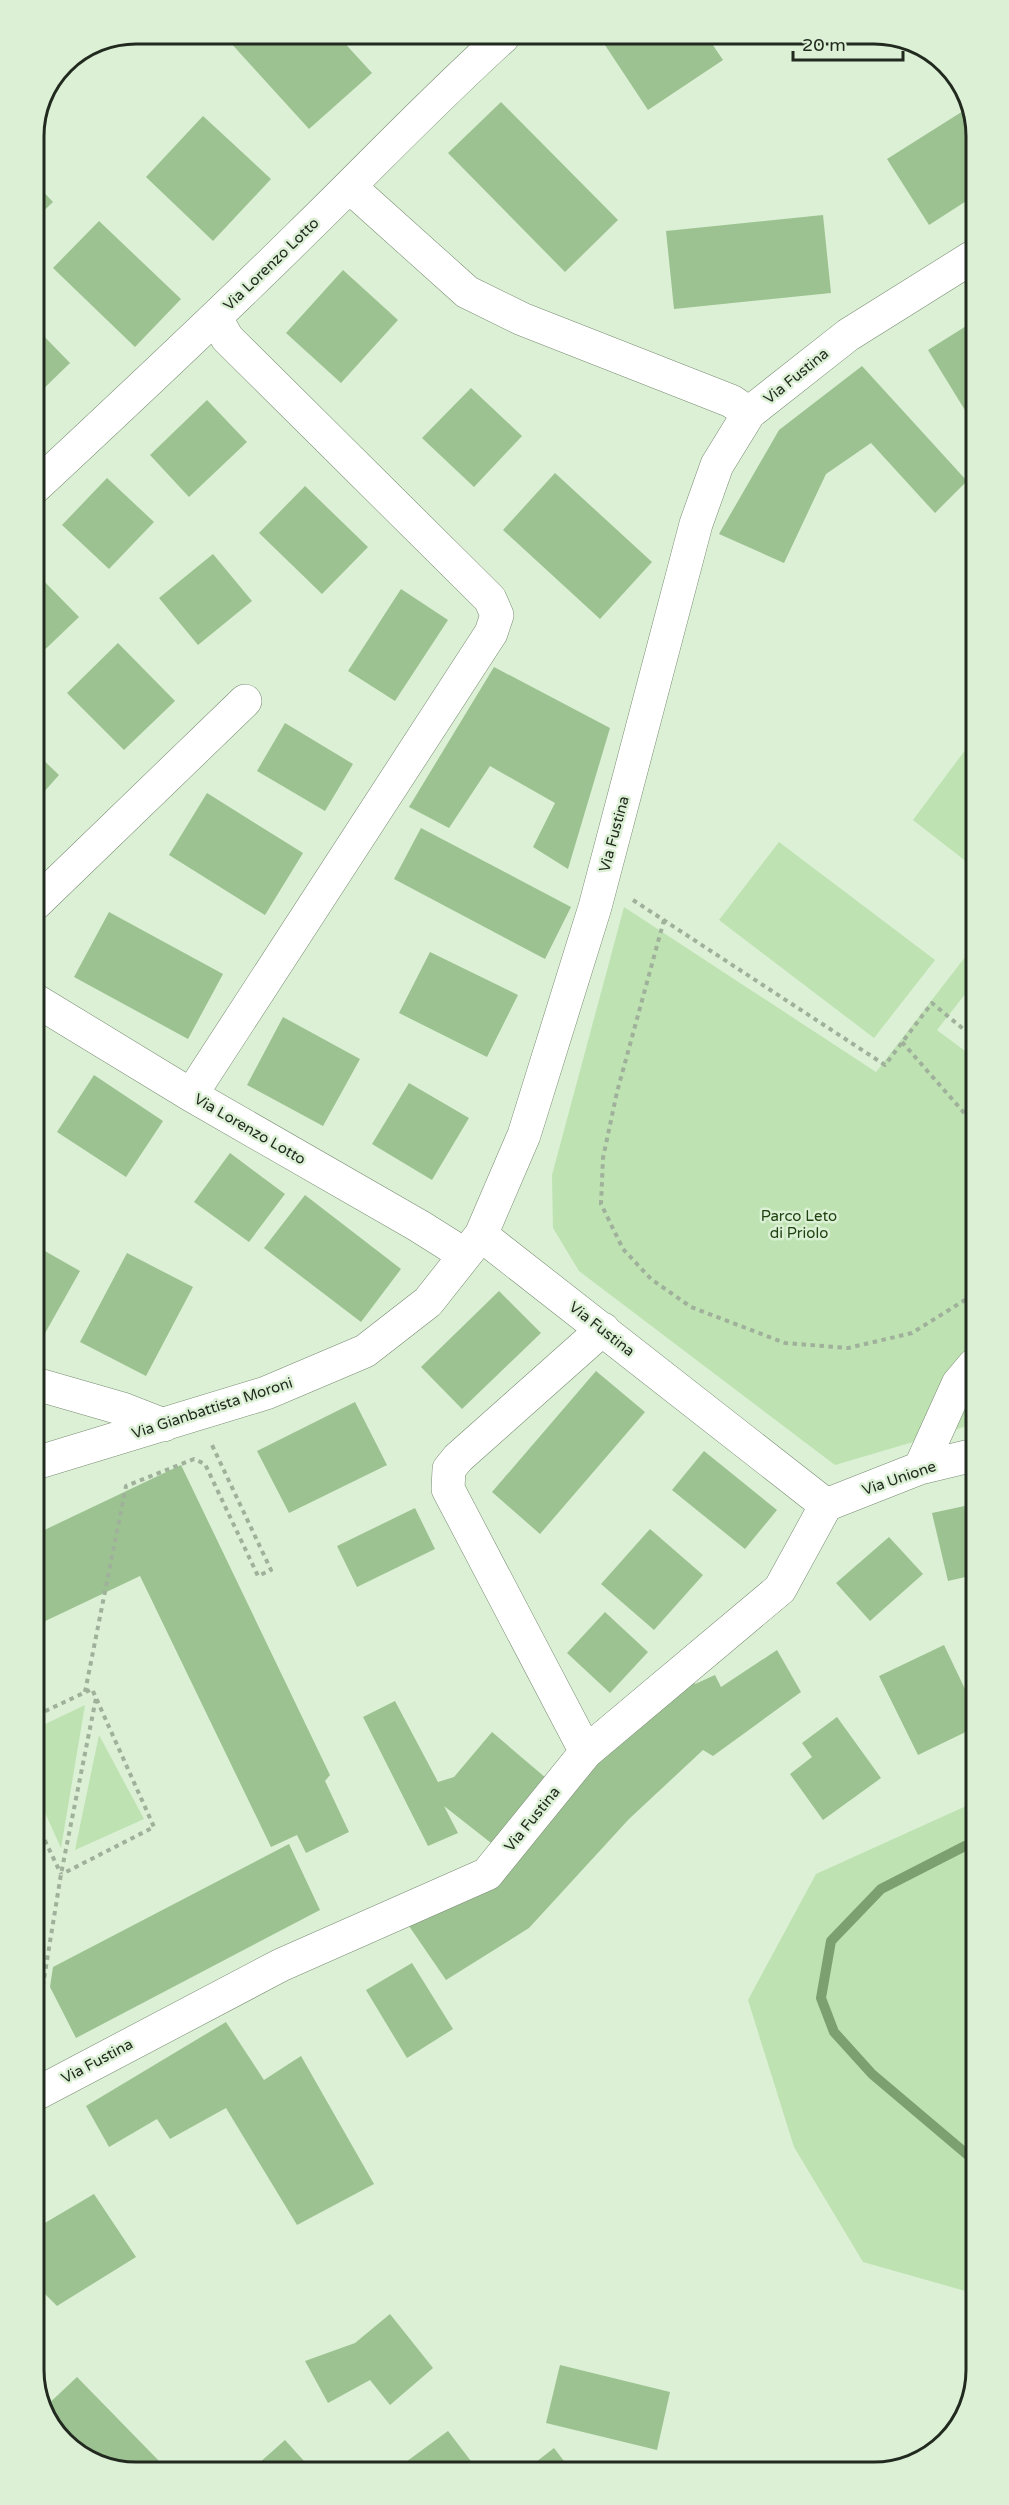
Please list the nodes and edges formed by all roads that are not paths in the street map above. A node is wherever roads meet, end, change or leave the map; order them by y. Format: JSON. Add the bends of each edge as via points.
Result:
{"nodes":[{"id":1,"x":495,"y":44,"type":"edge"},
{"id":2,"x":350,"y":187,"type":"junction"},
{"id":3,"x":966,"y":261,"type":"edge"},
{"id":4,"x":216,"y":318,"type":"junction"},
{"id":5,"x":749,"y":413,"type":"junction"},
{"id":6,"x":44,"y":479,"type":"edge"},
{"id":7,"x":245,"y":701,"type":"dead end"},
{"id":8,"x":44,"y":895,"type":"edge"},
{"id":9,"x":44,"y":1005,"type":"edge"},
{"id":10,"x":191,"y":1095,"type":"junction"},
{"id":11,"x":473,"y":1245,"type":"junction"},
{"id":12,"x":603,"y":1329,"type":"junction"},
{"id":13,"x":966,"y":1374,"type":"edge"},
{"id":14,"x":44,"y":1386,"type":"edge"},
{"id":15,"x":164,"y":1425,"type":"junction"},
{"id":16,"x":966,"y":1457,"type":"edge"},
{"id":17,"x":44,"y":1461,"type":"edge"},
{"id":18,"x":920,"y":1468,"type":"junction"},
{"id":19,"x":826,"y":1505,"type":"junction"},
{"id":20,"x":586,"y":1752,"type":"junction"},
{"id":21,"x":44,"y":2089,"type":"edge"}],
"edges":[{"from":1,"to":2,"type":"street","name":"Via Lorenzo Lotto","via":[[439,95]]},
{"from":2,"to":4,"type":"street","name":"Via Lorenzo Lotto"},
{"from":2,"to":5,"type":"street","via":[[467,292],[522,319],[731,401]]},
{"from":3,"to":5,"type":"street","name":"Via Fustina","via":[[848,335]]},
{"from":4,"to":6,"type":"street","name":"Via Lorenzo Lotto"},
{"from":4,"to":10,"type":"street","via":[[227,338],[490,599],[497,615],[491,633]]},
{"from":5,"to":11,"type":"street","name":"Via Fustina","via":[[717,465],[696,524],[602,883],[524,1136]]},
{"from":7,"to":8,"type":"street"},
{"from":9,"to":10,"type":"street","name":"Via Lorenzo Lotto"},
{"from":10,"to":11,"type":"street","name":"Via Lorenzo Lotto","via":[[419,1226]]},
{"from":11,"to":12,"type":"street","name":"Via Fustina"},
{"from":11,"to":15,"type":"street","name":"Via Gianbattista Moroni","via":[[428,1302],[365,1351],[266,1393]]},
{"from":12,"to":19,"type":"street","name":"Via Fustina"},
{"from":12,"to":20,"type":"street","via":[[458,1458],[449,1469],[448,1489]]},
{"from":13,"to":18,"type":"street"},
{"from":14,"to":15,"type":"street"},
{"from":15,"to":17,"type":"street","name":"Via Gianbattista Moroni"},
{"from":16,"to":18,"type":"street","name":"Via Unione"},
{"from":18,"to":19,"type":"street","name":"Via Unione"},
{"from":19,"to":20,"type":"street","name":"Via Fustina","via":[[780,1589]]},
{"from":20,"to":21,"type":"street","name":"Via Fustina","via":[[488,1874],[281,1965]]}]}
